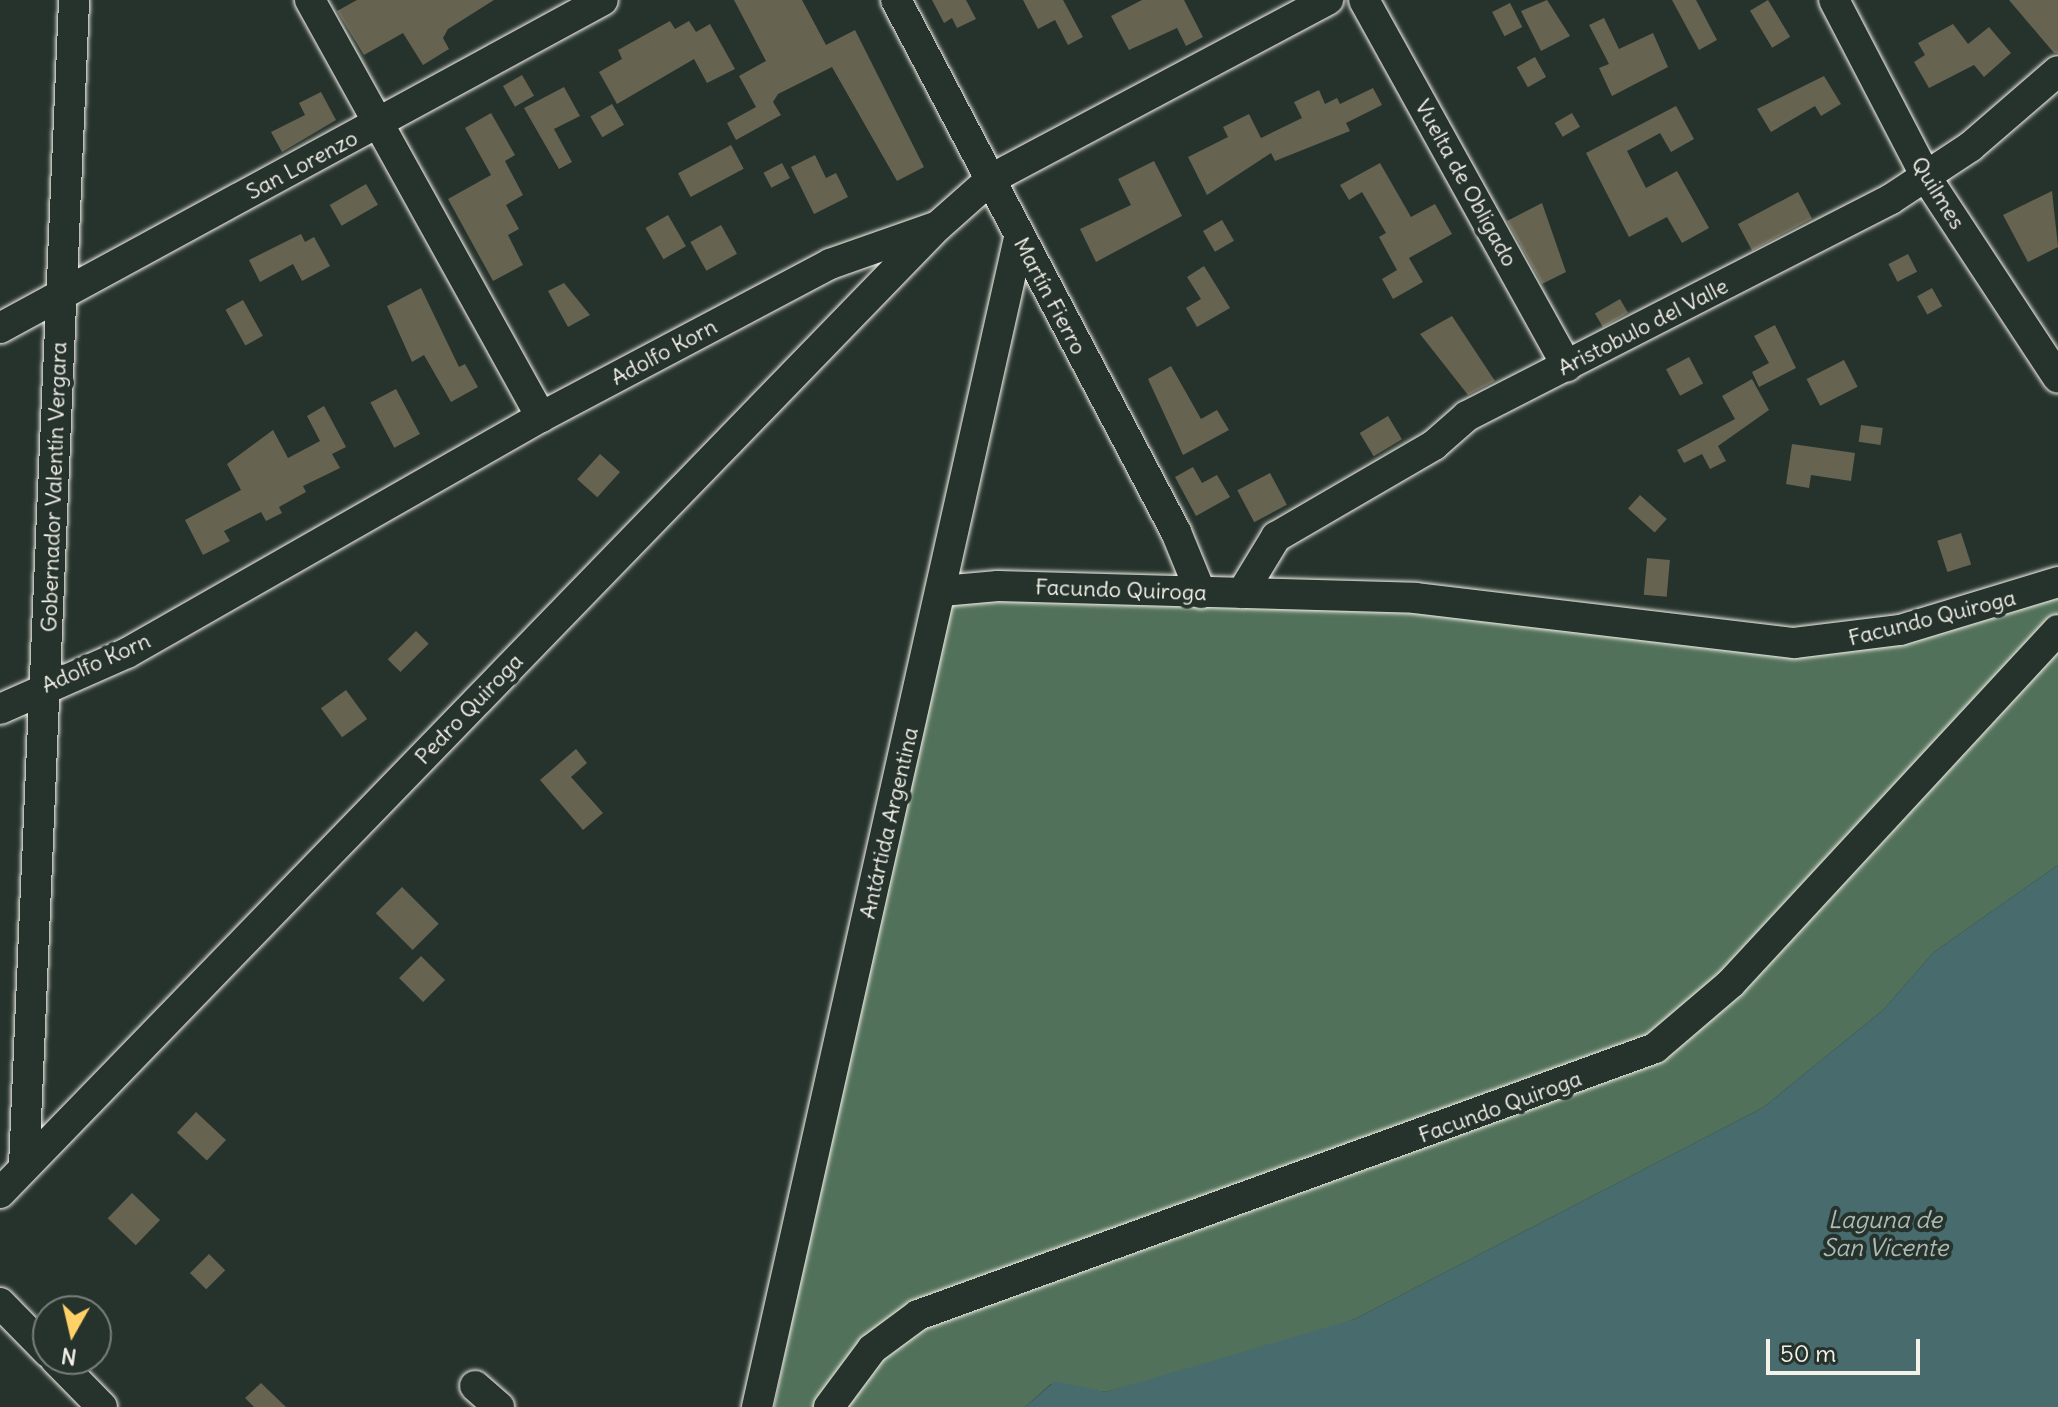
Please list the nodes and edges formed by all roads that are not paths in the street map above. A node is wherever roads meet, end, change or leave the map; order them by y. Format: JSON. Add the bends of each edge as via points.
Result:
{"nodes":[{"id":1,"x":74,"y":0,"type":"edge"},
{"id":2,"x":310,"y":0,"type":"edge"},
{"id":3,"x":603,"y":0,"type":"edge"},
{"id":4,"x":896,"y":0,"type":"edge"},
{"id":5,"x":1328,"y":0,"type":"edge"},
{"id":6,"x":1364,"y":0,"type":"edge"},
{"id":7,"x":1834,"y":0,"type":"edge"},
{"id":8,"x":2058,"y":71,"type":"edge"},
{"id":9,"x":378,"y":124,"type":"junction"},
{"id":10,"x":1926,"y":177,"type":"junction"},
{"id":11,"x":991,"y":179,"type":"junction"},
{"id":12,"x":938,"y":226,"type":"junction"},
{"id":13,"x":1019,"y":238,"type":"junction"},
{"id":14,"x":59,"y":295,"type":"junction"},
{"id":15,"x":0,"y":328,"type":"edge"},
{"id":16,"x":1567,"y":366,"type":"junction"},
{"id":17,"x":2058,"y":378,"type":"edge"},
{"id":18,"x":541,"y":417,"type":"junction"},
{"id":19,"x":2058,"y":582,"type":"edge"},
{"id":20,"x":942,"y":591,"type":"junction"},
{"id":21,"x":1201,"y":593,"type":"junction"},
{"id":22,"x":1242,"y":593,"type":"junction"},
{"id":23,"x":2058,"y":630,"type":"edge"},
{"id":24,"x":48,"y":684,"type":"junction"},
{"id":25,"x":0,"y":709,"type":"edge"},
{"id":26,"x":24,"y":1166,"type":"junction"},
{"id":27,"x":0,"y":1193,"type":"edge"},
{"id":28,"x":0,"y":1303,"type":"edge"},
{"id":29,"x":32,"y":1336,"type":"edge"},
{"id":30,"x":71,"y":1375,"type":"edge"},
{"id":31,"x":475,"y":1386,"type":"dead end"},
{"id":32,"x":102,"y":1407,"type":"edge"},
{"id":33,"x":499,"y":1407,"type":"edge"},
{"id":34,"x":757,"y":1407,"type":"edge"},
{"id":35,"x":829,"y":1407,"type":"edge"}],
"edges":[{"from":1,"to":14,"type":"street","name":"Gobernador Valentín Vergara"},
{"from":2,"to":9,"type":"street"},
{"from":3,"to":9,"type":"street","name":"San Lorenzo"},
{"from":4,"to":11,"type":"street","name":"Martín Fierro"},
{"from":5,"to":11,"type":"street","name":"Adolfo Korn"},
{"from":6,"to":16,"type":"street","name":"Vuelta de Obligado"},
{"from":7,"to":10,"type":"street","name":"Quilmes"},
{"from":8,"to":10,"type":"street","name":"Aristobulo del Valle"},
{"from":9,"to":14,"type":"street","name":"San Lorenzo"},
{"from":9,"to":18,"type":"street"},
{"from":10,"to":16,"type":"street","name":"Aristobulo del Valle"},
{"from":10,"to":17,"type":"street","name":"Quilmes"},
{"from":11,"to":12,"type":"street","name":"Adolfo Korn"},
{"from":11,"to":13,"type":"street","name":"Martín Fierro"},
{"from":12,"to":18,"type":"street","name":"Adolfo Korn","via":[[830,264]]},
{"from":12,"to":26,"type":"street","name":"Pedro Quiroga"},
{"from":13,"to":20,"type":"street","name":"Antártida Argentina"},
{"from":13,"to":21,"type":"street","name":"Martín Fierro","via":[[1176,532]]},
{"from":14,"to":15,"type":"street","name":"San Lorenzo"},
{"from":14,"to":24,"type":"street","name":"Gobernador Valentín Vergara"},
{"from":16,"to":22,"type":"street","name":"Aristobulo del Valle","via":[[1467,416],[1434,445],[1276,537]]},
{"from":18,"to":24,"type":"street","name":"Adolfo Korn","via":[[127,653]]},
{"from":19,"to":22,"type":"street","name":"Facundo Quiroga","via":[[1900,630],[1794,643],[1415,598]]},
{"from":20,"to":21,"type":"street","name":"Facundo Quiroga"},
{"from":20,"to":34,"type":"street","name":"Antártida Argentina"},
{"from":21,"to":22,"type":"street","name":"Facundo Quiroga"},
{"from":23,"to":35,"type":"street","name":"Facundo Quiroga","via":[[1731,983],[1655,1048],[918,1315],[872,1349]]},
{"from":24,"to":25,"type":"street","name":"Adolfo Korn"},
{"from":24,"to":26,"type":"street","name":"Gobernador Valentín Vergara"},
{"from":26,"to":27,"type":"street","name":"Pedro Quiroga"},
{"from":28,"to":29,"type":"street"},
{"from":30,"to":32,"type":"street"},
{"from":31,"to":33,"type":"street"}]}
